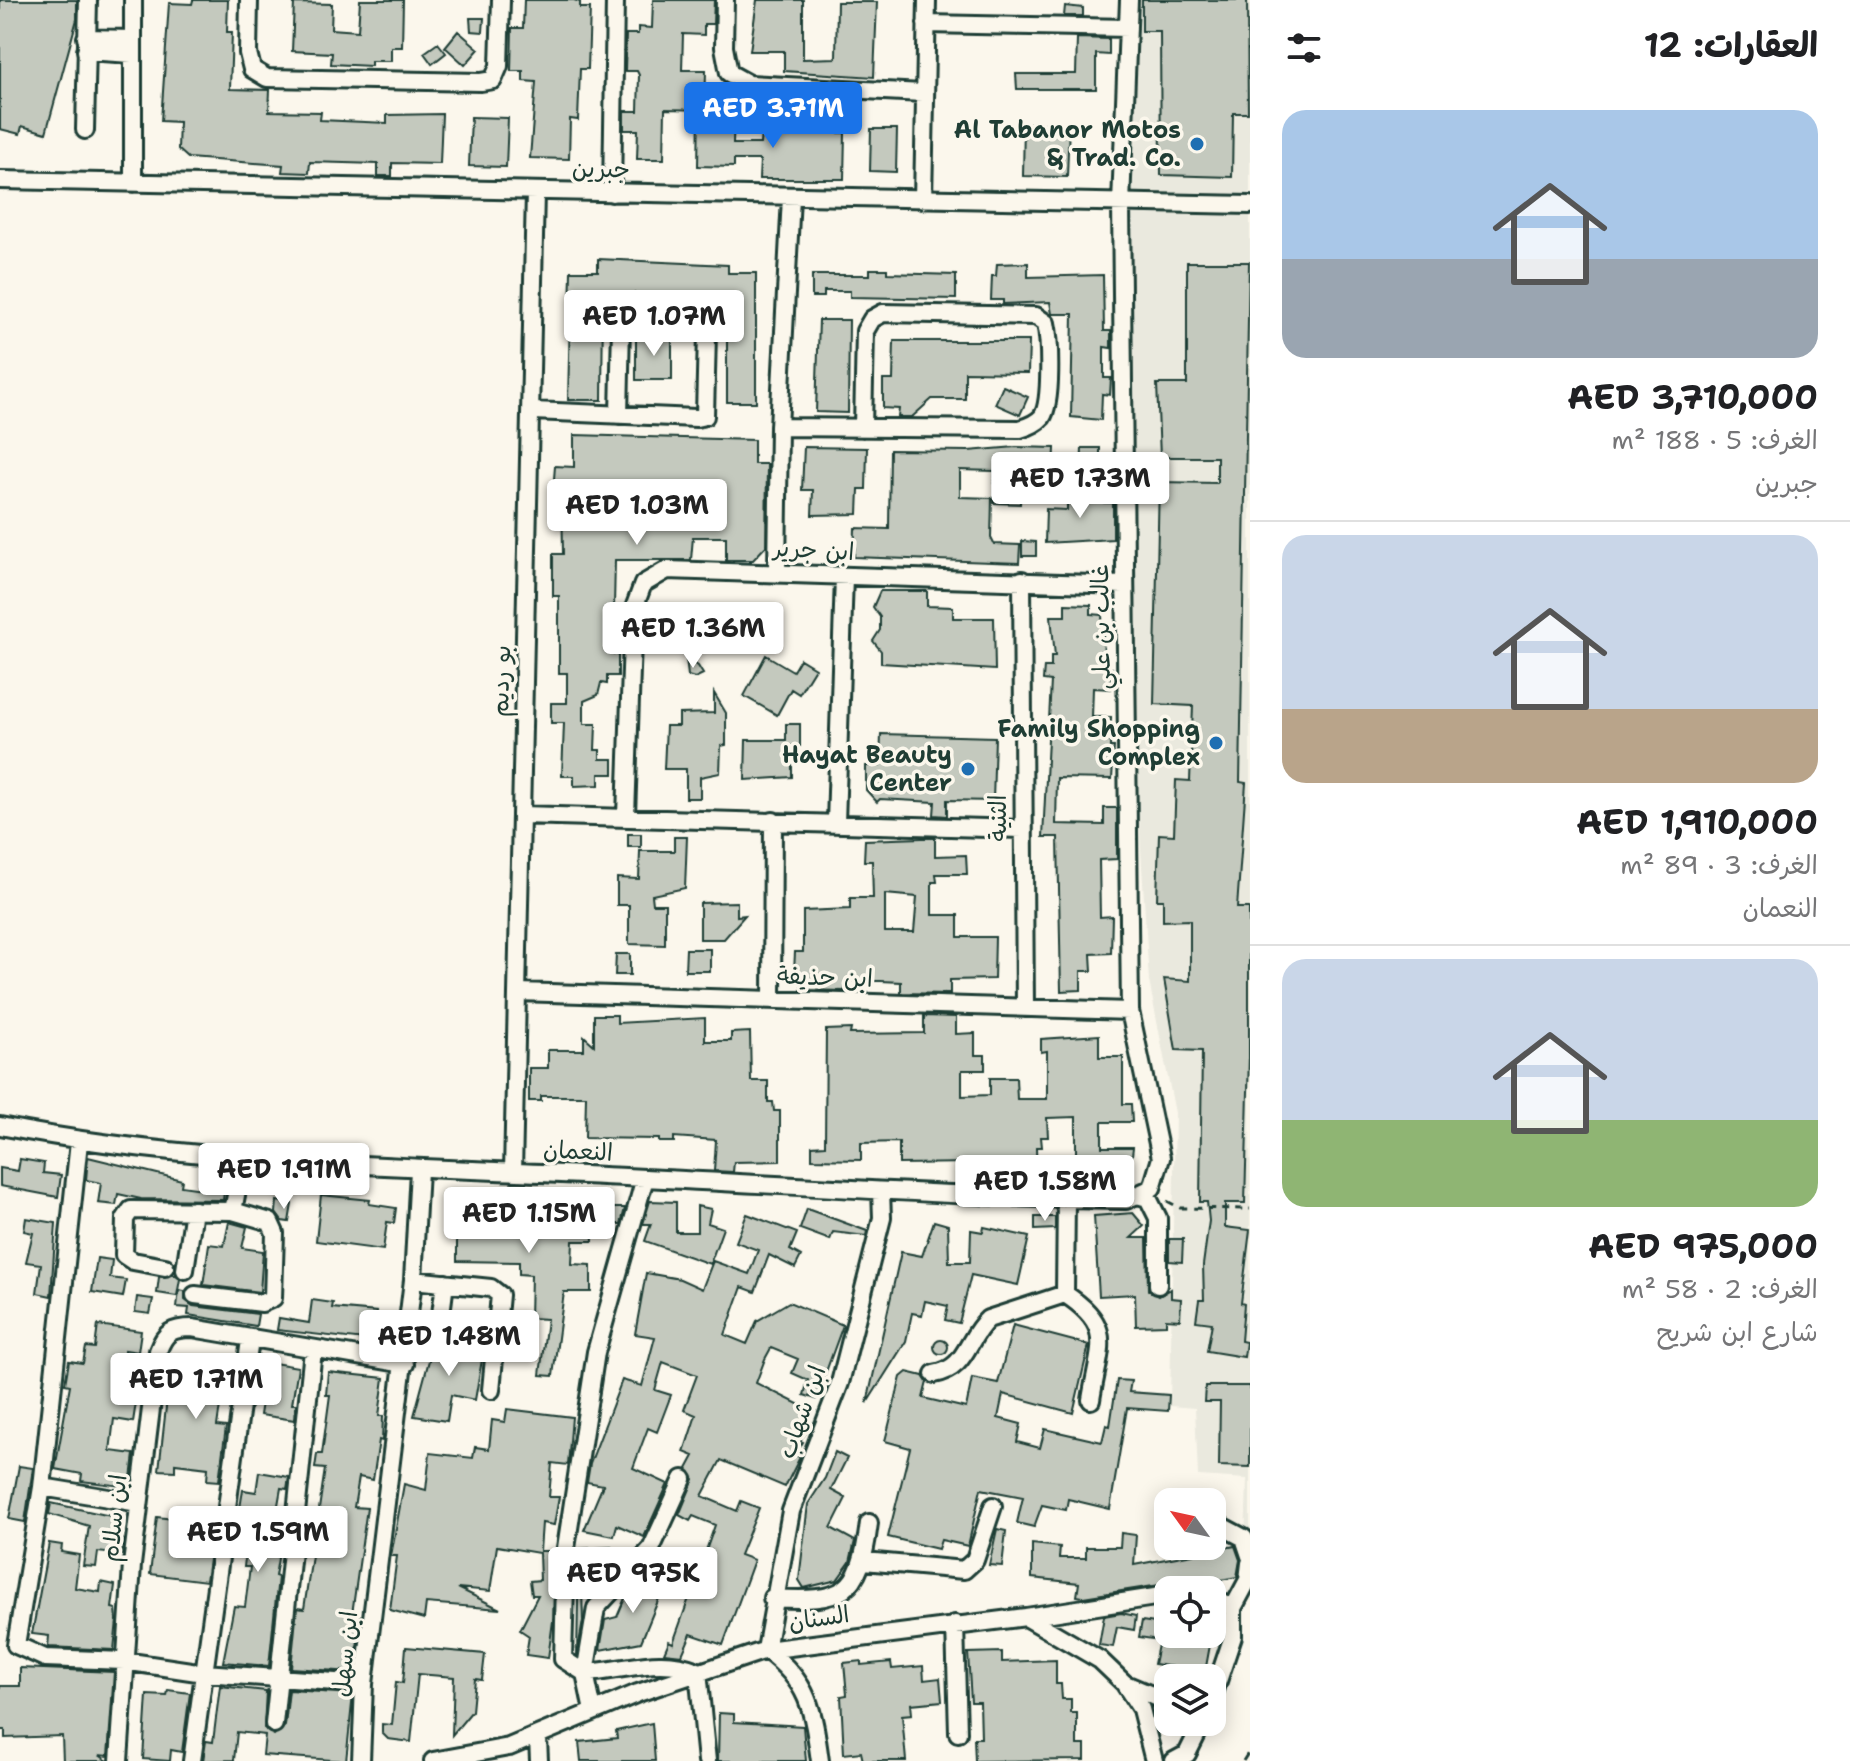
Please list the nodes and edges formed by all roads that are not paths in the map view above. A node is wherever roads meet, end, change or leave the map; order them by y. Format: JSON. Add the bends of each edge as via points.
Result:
{"nodes":[{"id":1,"x":88,"y":0,"type":"edge"},
{"id":2,"x":133,"y":0,"type":"edge"},
{"id":3,"x":249,"y":0,"type":"edge"},
{"id":4,"x":501,"y":0,"type":"edge"},
{"id":5,"x":615,"y":0,"type":"edge"},
{"id":6,"x":725,"y":0,"type":"edge"},
{"id":7,"x":927,"y":0,"type":"edge"},
{"id":8,"x":1129,"y":0,"type":"edge"},
{"id":9,"x":926,"y":24,"type":"junction"},
{"id":10,"x":1128,"y":28,"type":"junction"},
{"id":11,"x":86,"y":44,"type":"junction"},
{"id":12,"x":132,"y":46,"type":"junction"},
{"id":13,"x":923,"y":93,"type":"junction"},
{"id":14,"x":85,"y":130,"type":"dead end"},
{"id":15,"x":0,"y":180,"type":"edge"},
{"id":16,"x":133,"y":183,"type":"junction"},
{"id":17,"x":535,"y":192,"type":"junction"},
{"id":18,"x":612,"y":193,"type":"junction"},
{"id":19,"x":791,"y":197,"type":"junction"},
{"id":20,"x":923,"y":200,"type":"junction"},
{"id":21,"x":1121,"y":204,"type":"junction"},
{"id":22,"x":1250,"y":205,"type":"edge"},
{"id":23,"x":533,"y":411,"type":"junction"},
{"id":24,"x":619,"y":415,"type":"junction"},
{"id":25,"x":779,"y":427,"type":"junction"},
{"id":26,"x":863,"y":428,"type":"junction"},
{"id":27,"x":777,"y":572,"type":"junction"},
{"id":28,"x":844,"y":576,"type":"junction"},
{"id":29,"x":1022,"y":580,"type":"junction"},
{"id":30,"x":1124,"y":585,"type":"junction"},
{"id":31,"x":521,"y":815,"type":"junction"},
{"id":32,"x":626,"y":816,"type":"junction"},
{"id":33,"x":773,"y":821,"type":"junction"},
{"id":34,"x":836,"y":823,"type":"junction"},
{"id":35,"x":1022,"y":829,"type":"junction"},
{"id":36,"x":518,"y":992,"type":"junction"},
{"id":37,"x":772,"y":1000,"type":"junction"},
{"id":38,"x":1025,"y":1008,"type":"junction"},
{"id":39,"x":1130,"y":1011,"type":"junction"},
{"id":40,"x":0,"y":1126,"type":"edge"},
{"id":41,"x":79,"y":1142,"type":"junction"},
{"id":42,"x":243,"y":1158,"type":"junction"},
{"id":43,"x":419,"y":1170,"type":"junction"},
{"id":44,"x":513,"y":1172,"type":"junction"},
{"id":45,"x":645,"y":1178,"type":"junction"},
{"id":46,"x":881,"y":1191,"type":"junction"},
{"id":47,"x":1146,"y":1192,"type":"junction"},
{"id":48,"x":1066,"y":1199,"type":"junction"},
{"id":49,"x":194,"y":1210,"type":"junction"},
{"id":50,"x":233,"y":1211,"type":"junction"},
{"id":51,"x":165,"y":1267,"type":"dead end"},
{"id":52,"x":185,"y":1270,"type":"dead end"},
{"id":53,"x":413,"y":1280,"type":"junction"},
{"id":54,"x":445,"y":1283,"type":"junction"},
{"id":55,"x":1158,"y":1285,"type":"dead end"},
{"id":56,"x":1065,"y":1294,"type":"junction"},
{"id":57,"x":195,"y":1295,"type":"dead end"},
{"id":58,"x":497,"y":1333,"type":"junction"},
{"id":59,"x":250,"y":1340,"type":"junction"},
{"id":60,"x":313,"y":1350,"type":"junction"},
{"id":61,"x":405,"y":1364,"type":"junction"},
{"id":62,"x":934,"y":1374,"type":"dead end"},
{"id":63,"x":491,"y":1390,"type":"dead end"},
{"id":64,"x":1091,"y":1400,"type":"dead end"},
{"id":65,"x":683,"y":1479,"type":"dead end"},
{"id":66,"x":42,"y":1487,"type":"junction"},
{"id":67,"x":139,"y":1503,"type":"junction"},
{"id":68,"x":993,"y":1506,"type":"dead end"},
{"id":69,"x":869,"y":1523,"type":"dead end"},
{"id":70,"x":1226,"y":1528,"type":"edge"},
{"id":71,"x":1250,"y":1556,"type":"edge"},
{"id":72,"x":864,"y":1561,"type":"junction"},
{"id":73,"x":1250,"y":1563,"type":"edge"},
{"id":74,"x":1154,"y":1597,"type":"edge"},
{"id":75,"x":772,"y":1598,"type":"junction"},
{"id":76,"x":1226,"y":1605,"type":"edge"},
{"id":77,"x":1233,"y":1608,"type":"junction"},
{"id":78,"x":1026,"y":1617,"type":"junction"},
{"id":79,"x":955,"y":1624,"type":"junction"},
{"id":80,"x":766,"y":1650,"type":"junction"},
{"id":81,"x":124,"y":1661,"type":"junction"},
{"id":82,"x":1224,"y":1664,"type":"edge"},
{"id":83,"x":698,"y":1671,"type":"junction"},
{"id":84,"x":204,"y":1673,"type":"junction"},
{"id":85,"x":585,"y":1673,"type":"junction"},
{"id":86,"x":280,"y":1677,"type":"junction"},
{"id":87,"x":1124,"y":1683,"type":"junction"},
{"id":88,"x":364,"y":1684,"type":"junction"},
{"id":89,"x":1154,"y":1696,"type":"edge"},
{"id":90,"x":593,"y":1711,"type":"junction"},
{"id":91,"x":274,"y":1724,"type":"dead end"},
{"id":92,"x":958,"y":1733,"type":"dead end"},
{"id":93,"x":1196,"y":1736,"type":"edge"},
{"id":94,"x":538,"y":1738,"type":"junction"},
{"id":95,"x":119,"y":1761,"type":"edge"},
{"id":96,"x":192,"y":1761,"type":"edge"},
{"id":97,"x":361,"y":1761,"type":"edge"},
{"id":98,"x":433,"y":1761,"type":"edge"},
{"id":99,"x":539,"y":1761,"type":"edge"},
{"id":100,"x":707,"y":1761,"type":"edge"},
{"id":101,"x":820,"y":1761,"type":"edge"},
{"id":102,"x":1154,"y":1761,"type":"edge"},
{"id":103,"x":1174,"y":1761,"type":"edge"}],
"edges":[{"from":1,"to":11,"type":"street"},
{"from":2,"to":12,"type":"street"},
{"from":3,"to":4,"type":"street","via":[[248,53],[252,69],[267,78],[481,82],[493,80],[499,66]]},
{"from":5,"to":18,"type":"street"},
{"from":6,"to":13,"type":"street","via":[[729,73],[749,84]]},
{"from":7,"to":9,"type":"street"},
{"from":8,"to":10,"type":"street","name":"غالب بن علي"},
{"from":9,"to":10,"type":"street"},
{"from":9,"to":13,"type":"street"},
{"from":10,"to":21,"type":"street","name":"غالب بن علي"},
{"from":11,"to":12,"type":"street"},
{"from":11,"to":14,"type":"street"},
{"from":12,"to":16,"type":"street"},
{"from":13,"to":20,"type":"street"},
{"from":15,"to":16,"type":"street","name":"جبرين"},
{"from":16,"to":17,"type":"street","name":"جبرين"},
{"from":17,"to":18,"type":"street","name":"جبرين"},
{"from":17,"to":23,"type":"street","name":"بو رديم"},
{"from":18,"to":19,"type":"street","name":"جبرين"},
{"from":19,"to":20,"type":"street","name":"جبرين"},
{"from":19,"to":25,"type":"street"},
{"from":20,"to":21,"type":"street","name":"جبرين"},
{"from":21,"to":22,"type":"street","name":"جبرين"},
{"from":21,"to":30,"type":"street","name":"غالب بن علي"},
{"from":23,"to":24,"type":"street"},
{"from":23,"to":31,"type":"street","name":"بو رديم"},
{"from":24,"to":24,"type":"street","via":[[705,416],[707,333],[695,314],[626,315],[621,325]]},
{"from":25,"to":26,"type":"street"},
{"from":25,"to":27,"type":"street"},
{"from":26,"to":26,"type":"street","via":[[1031,426],[1042,417],[1046,404],[1046,323],[1036,316],[883,313],[872,319],[865,331]]},
{"from":27,"to":28,"type":"street","name":"ابن جرير"},
{"from":27,"to":32,"type":"street","name":"ابن جرير","via":[[667,570],[643,584],[633,611]]},
{"from":28,"to":29,"type":"street","name":"ابن جرير"},
{"from":28,"to":34,"type":"street"},
{"from":29,"to":30,"type":"street","name":"ابن جرير"},
{"from":29,"to":35,"type":"street","name":"الثنية"},
{"from":30,"to":39,"type":"street","name":"غالب بن علي"},
{"from":31,"to":32,"type":"street"},
{"from":31,"to":36,"type":"street","name":"بو رديم"},
{"from":32,"to":33,"type":"street"},
{"from":33,"to":34,"type":"street"},
{"from":33,"to":37,"type":"street"},
{"from":34,"to":35,"type":"street"},
{"from":35,"to":38,"type":"street","name":"الثنية"},
{"from":36,"to":37,"type":"street","name":"ابن حذيفة"},
{"from":36,"to":44,"type":"street","name":"بو رديم"},
{"from":37,"to":38,"type":"street","name":"ابن حذيفة"},
{"from":38,"to":39,"type":"street","name":"ابن حذيفة"},
{"from":39,"to":47,"type":"street","name":"غالب بن علي","via":[[1161,1158]]},
{"from":40,"to":41,"type":"street","name":"النعمان"},
{"from":41,"to":42,"type":"street","name":"النعمان"},
{"from":41,"to":66,"type":"street"},
{"from":42,"to":43,"type":"street","name":"النعمان"},
{"from":42,"to":50,"type":"street"},
{"from":43,"to":44,"type":"street","name":"النعمان"},
{"from":43,"to":53,"type":"street","name":"ابن سهل"},
{"from":44,"to":45,"type":"street","name":"النعمان"},
{"from":45,"to":46,"type":"street","name":"النعمان"},
{"from":45,"to":85,"type":"street","via":[[596,1352],[567,1532],[563,1659]]},
{"from":46,"to":48,"type":"street","name":"النعمان"},
{"from":46,"to":75,"type":"street","name":"ابن شهاب","via":[[882,1218],[840,1383],[791,1511]]},
{"from":47,"to":48,"type":"street","name":"النعمان","via":[[1126,1200]]},
{"from":47,"to":55,"type":"street","via":[[1158,1218]]},
{"from":48,"to":56,"type":"street"},
{"from":49,"to":50,"type":"street"},
{"from":49,"to":51,"type":"street","via":[[137,1208],[127,1214],[124,1255]]},
{"from":49,"to":52,"type":"street"},
{"from":50,"to":57,"type":"street","via":[[274,1227],[273,1298],[262,1303]]},
{"from":53,"to":54,"type":"street"},
{"from":53,"to":61,"type":"street","name":"ابن سهل"},
{"from":54,"to":58,"type":"street","via":[[441,1314],[446,1324]]},
{"from":54,"to":58,"type":"street","via":[[496,1290],[501,1301]]},
{"from":56,"to":62,"type":"street","via":[[988,1319],[960,1363]]},
{"from":56,"to":64,"type":"street","via":[[1090,1310],[1100,1329]]},
{"from":58,"to":63,"type":"street"},
{"from":59,"to":60,"type":"street","name":"ابن سلام"},
{"from":59,"to":67,"type":"street","name":"ابن سلام","via":[[192,1328],[175,1328],[163,1336]]},
{"from":59,"to":84,"type":"street"},
{"from":60,"to":61,"type":"street","name":"ابن سلام"},
{"from":60,"to":86,"type":"street"},
{"from":61,"to":88,"type":"street","name":"ابن سهل"},
{"from":65,"to":85,"type":"street","via":[[651,1549],[596,1608]]},
{"from":66,"to":67,"type":"street"},
{"from":66,"to":81,"type":"street","via":[[16,1645],[45,1658]]},
{"from":67,"to":81,"type":"street","name":"ابن سلام"},
{"from":68,"to":72,"type":"street","via":[[975,1560],[964,1570]]},
{"from":69,"to":72,"type":"street"},
{"from":70,"to":71,"type":"street","via":[[1244,1538]]},
{"from":72,"to":75,"type":"street","via":[[852,1583],[830,1598]]},
{"from":73,"to":77,"type":"street","via":[[1248,1580]]},
{"from":74,"to":78,"type":"street","name":"السنان"},
{"from":75,"to":80,"type":"street","name":"ابن شهاب"},
{"from":76,"to":77,"type":"street"},
{"from":77,"to":82,"type":"street","via":[[1233,1636]]},
{"from":78,"to":79,"type":"street","name":"السنان"},
{"from":78,"to":87,"type":"street","via":[[1100,1660]]},
{"from":79,"to":80,"type":"street","name":"السنان"},
{"from":79,"to":92,"type":"street"},
{"from":80,"to":83,"type":"street","name":"السنان"},
{"from":80,"to":101,"type":"street","via":[[790,1668],[807,1695]]},
{"from":81,"to":84,"type":"street"},
{"from":81,"to":95,"type":"street","name":"ابن سلام"},
{"from":83,"to":85,"type":"street","via":[[658,1661]]},
{"from":83,"to":90,"type":"street","name":"السنان"},
{"from":83,"to":100,"type":"street"},
{"from":84,"to":86,"type":"street"},
{"from":84,"to":96,"type":"street"},
{"from":85,"to":90,"type":"street"},
{"from":86,"to":88,"type":"street"},
{"from":86,"to":91,"type":"street"},
{"from":87,"to":89,"type":"street"},
{"from":87,"to":102,"type":"street","via":[[1141,1709]]},
{"from":88,"to":97,"type":"street","name":"ابن سهل"},
{"from":90,"to":94,"type":"street","name":"السنان"},
{"from":93,"to":103,"type":"street","via":[[1187,1754]]},
{"from":94,"to":98,"type":"street","name":"السنان"},
{"from":94,"to":99,"type":"street"}]}
